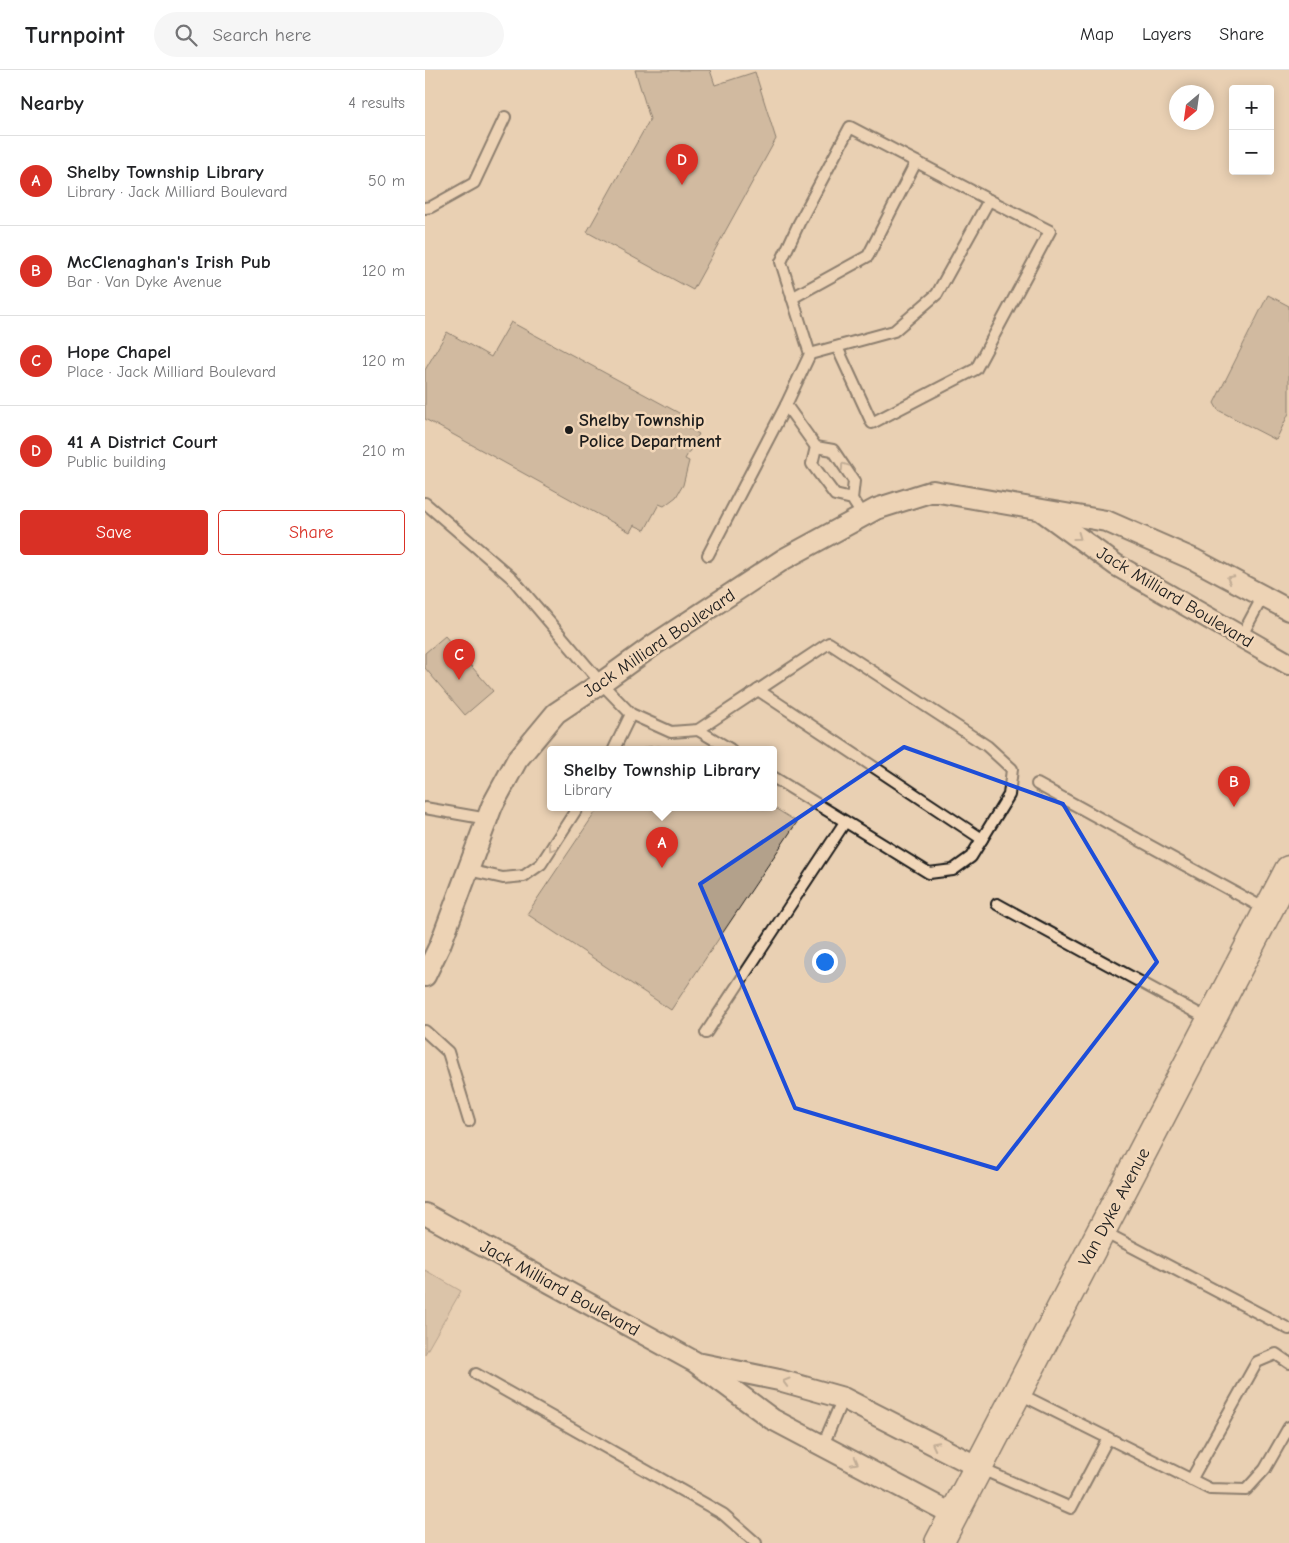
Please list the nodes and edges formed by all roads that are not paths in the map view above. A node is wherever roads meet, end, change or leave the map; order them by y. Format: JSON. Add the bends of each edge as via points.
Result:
{"nodes":[{"id":1,"x":505,"y":116,"type":"dead end"},
{"id":2,"x":916,"y":162,"type":"junction"},
{"id":3,"x":989,"y":200,"type":"junction"},
{"id":4,"x":425,"y":208,"type":"edge"},
{"id":5,"x":793,"y":298,"type":"junction"},
{"id":6,"x":837,"y":347,"type":"junction"},
{"id":7,"x":810,"y":354,"type":"junction"},
{"id":8,"x":786,"y":405,"type":"junction"},
{"id":9,"x":816,"y":447,"type":"junction"},
{"id":10,"x":852,"y":499,"type":"junction"},
{"id":11,"x":425,"y":503,"type":"edge"},
{"id":12,"x":1038,"y":509,"type":"junction"},
{"id":13,"x":863,"y":516,"type":"junction"},
{"id":14,"x":708,"y":555,"type":"dead end"},
{"id":15,"x":1263,"y":596,"type":"junction"},
{"id":16,"x":1289,"y":610,"type":"edge"},
{"id":17,"x":1241,"y":637,"type":"junction"},
{"id":18,"x":1289,"y":664,"type":"edge"},
{"id":19,"x":601,"y":683,"type":"junction"},
{"id":20,"x":758,"y":690,"type":"junction"},
{"id":21,"x":631,"y":714,"type":"junction"},
{"id":22,"x":698,"y":730,"type":"junction"},
{"id":23,"x":615,"y":746,"type":"edge"},
{"id":24,"x":725,"y":746,"type":"edge"},
{"id":25,"x":777,"y":779,"type":"edge"},
{"id":26,"x":1037,"y":784,"type":"dead end"},
{"id":27,"x":425,"y":808,"type":"edge"},
{"id":28,"x":575,"y":811,"type":"edge"},
{"id":29,"x":488,"y":819,"type":"junction"},
{"id":30,"x":845,"y":822,"type":"junction"},
{"id":31,"x":982,"y":839,"type":"junction"},
{"id":32,"x":468,"y":870,"type":"junction"},
{"id":33,"x":1289,"y":870,"type":"edge"},
{"id":34,"x":997,"y":904,"type":"dead end"},
{"id":35,"x":1268,"y":910,"type":"junction"},
{"id":36,"x":425,"y":976,"type":"edge"},
{"id":37,"x":1211,"y":1020,"type":"junction"},
{"id":38,"x":425,"y":1031,"type":"edge"},
{"id":39,"x":706,"y":1034,"type":"dead end"},
{"id":40,"x":469,"y":1121,"type":"dead end"},
{"id":41,"x":425,"y":1214,"type":"edge"},
{"id":42,"x":1101,"y":1231,"type":"junction"},
{"id":43,"x":1289,"y":1329,"type":"edge"},
{"id":44,"x":695,"y":1362,"type":"junction"},
{"id":45,"x":1289,"y":1363,"type":"edge"},
{"id":46,"x":476,"y":1374,"type":"dead end"},
{"id":47,"x":1017,"y":1392,"type":"junction"},
{"id":48,"x":843,"y":1398,"type":"junction"},
{"id":49,"x":1289,"y":1427,"type":"edge"},
{"id":50,"x":1107,"y":1438,"type":"junction"},
{"id":51,"x":823,"y":1445,"type":"junction"},
{"id":52,"x":978,"y":1467,"type":"junction"},
{"id":53,"x":1191,"y":1480,"type":"junction"},
{"id":54,"x":954,"y":1515,"type":"junction"},
{"id":55,"x":943,"y":1542,"type":"edge"},
{"id":56,"x":756,"y":1543,"type":"edge"}],
"edges":[{"from":1,"to":4,"type":"lane","via":[[474,183]]},
{"from":2,"to":3,"type":"lane"},
{"from":2,"to":5,"type":"lane","via":[[867,256]]},
{"from":2,"to":5,"type":"lane","via":[[850,127],[781,262]]},
{"from":3,"to":6,"type":"lane","via":[[937,294],[894,331]]},
{"from":3,"to":6,"type":"lane","via":[[1050,231],[976,369],[872,423]]},
{"from":5,"to":7,"type":"lane"},
{"from":6,"to":7,"type":"lane"},
{"from":7,"to":8,"type":"lane"},
{"from":8,"to":9,"type":"lane"},
{"from":8,"to":14,"type":"lane"},
{"from":10,"to":9,"type":"lane","one_way":true,"via":[[854,481],[833,450]]},
{"from":9,"to":10,"type":"lane","via":[[812,464],[835,495]]},
{"from":10,"to":13,"type":"lane"},
{"from":11,"to":19,"type":"lane","via":[[512,578]]},
{"from":12,"to":13,"type":"street","name":"Jack Milliard Boulevard","via":[[933,491]]},
{"from":15,"to":12,"type":"street","name":"Jack Milliard Boulevard","one_way":true,"via":[[1195,560],[1106,521]]},
{"from":12,"to":17,"type":"street","name":"Jack Milliard Boulevard","one_way":true,"via":[[1115,565]]},
{"from":13,"to":19,"type":"street","name":"Jack Milliard Boulevard","via":[[784,559]]},
{"from":15,"to":16,"type":"street","name":"Jack Milliard Boulevard"},
{"from":15,"to":17,"type":"lane"},
{"from":17,"to":18,"type":"street","name":"Jack Milliard Boulevard"},
{"from":19,"to":21,"type":"lane"},
{"from":19,"to":29,"type":"street","name":"Jack Milliard Boulevard","via":[[556,713],[517,760]]},
{"from":20,"to":22,"type":"lane"},
{"from":20,"to":31,"type":"lane"},
{"from":20,"to":31,"type":"lane","via":[[829,643],[987,746],[1012,769],[1009,795]]},
{"from":21,"to":22,"type":"lane","via":[[671,732]]},
{"from":21,"to":23,"type":"lane"},
{"from":22,"to":24,"type":"lane"},
{"from":25,"to":30,"type":"lane"},
{"from":26,"to":35,"type":"lane"},
{"from":27,"to":29,"type":"lane"},
{"from":28,"to":32,"type":"lane","one_way":true,"via":[[541,864],[524,876],[503,878]]},
{"from":29,"to":32,"type":"street","name":"Jack Milliard Boulevard"},
{"from":30,"to":31,"type":"lane","via":[[929,873],[953,870],[971,857]]},
{"from":30,"to":39,"type":"lane"},
{"from":32,"to":36,"type":"street","name":"Jack Milliard Boulevard"},
{"from":33,"to":35,"type":"main road","name":"Van Dyke Avenue"},
{"from":34,"to":37,"type":"lane"},
{"from":35,"to":37,"type":"main road","name":"Van Dyke Avenue"},
{"from":37,"to":42,"type":"main road","name":"Van Dyke Avenue"},
{"from":38,"to":40,"type":"lane","via":[[448,1052]]},
{"from":41,"to":44,"type":"street","name":"Jack Milliard Boulevard"},
{"from":42,"to":43,"type":"lane"},
{"from":42,"to":47,"type":"main road","name":"Van Dyke Avenue"},
{"from":48,"to":44,"type":"street","name":"Jack Milliard Boulevard","one_way":true},
{"from":44,"to":51,"type":"street","name":"Jack Milliard Boulevard","via":[[772,1419]]},
{"from":45,"to":53,"type":"lane","via":[[1276,1354],[1257,1362]]},
{"from":46,"to":56,"type":"lane","via":[[723,1514]]},
{"from":47,"to":50,"type":"lane"},
{"from":47,"to":52,"type":"main road","name":"Van Dyke Avenue"},
{"from":48,"to":51,"type":"lane"},
{"from":52,"to":48,"type":"street","name":"Jack Milliard Boulevard","one_way":true},
{"from":49,"to":53,"type":"lane","via":[[1265,1469],[1247,1490],[1210,1489]]},
{"from":50,"to":52,"type":"lane","via":[[1071,1508]]},
{"from":50,"to":53,"type":"lane"},
{"from":51,"to":54,"type":"street","name":"Jack Milliard Boulevard","one_way":true},
{"from":52,"to":54,"type":"main road","name":"Van Dyke Avenue"},
{"from":54,"to":55,"type":"main road","name":"Van Dyke Avenue"}]}
